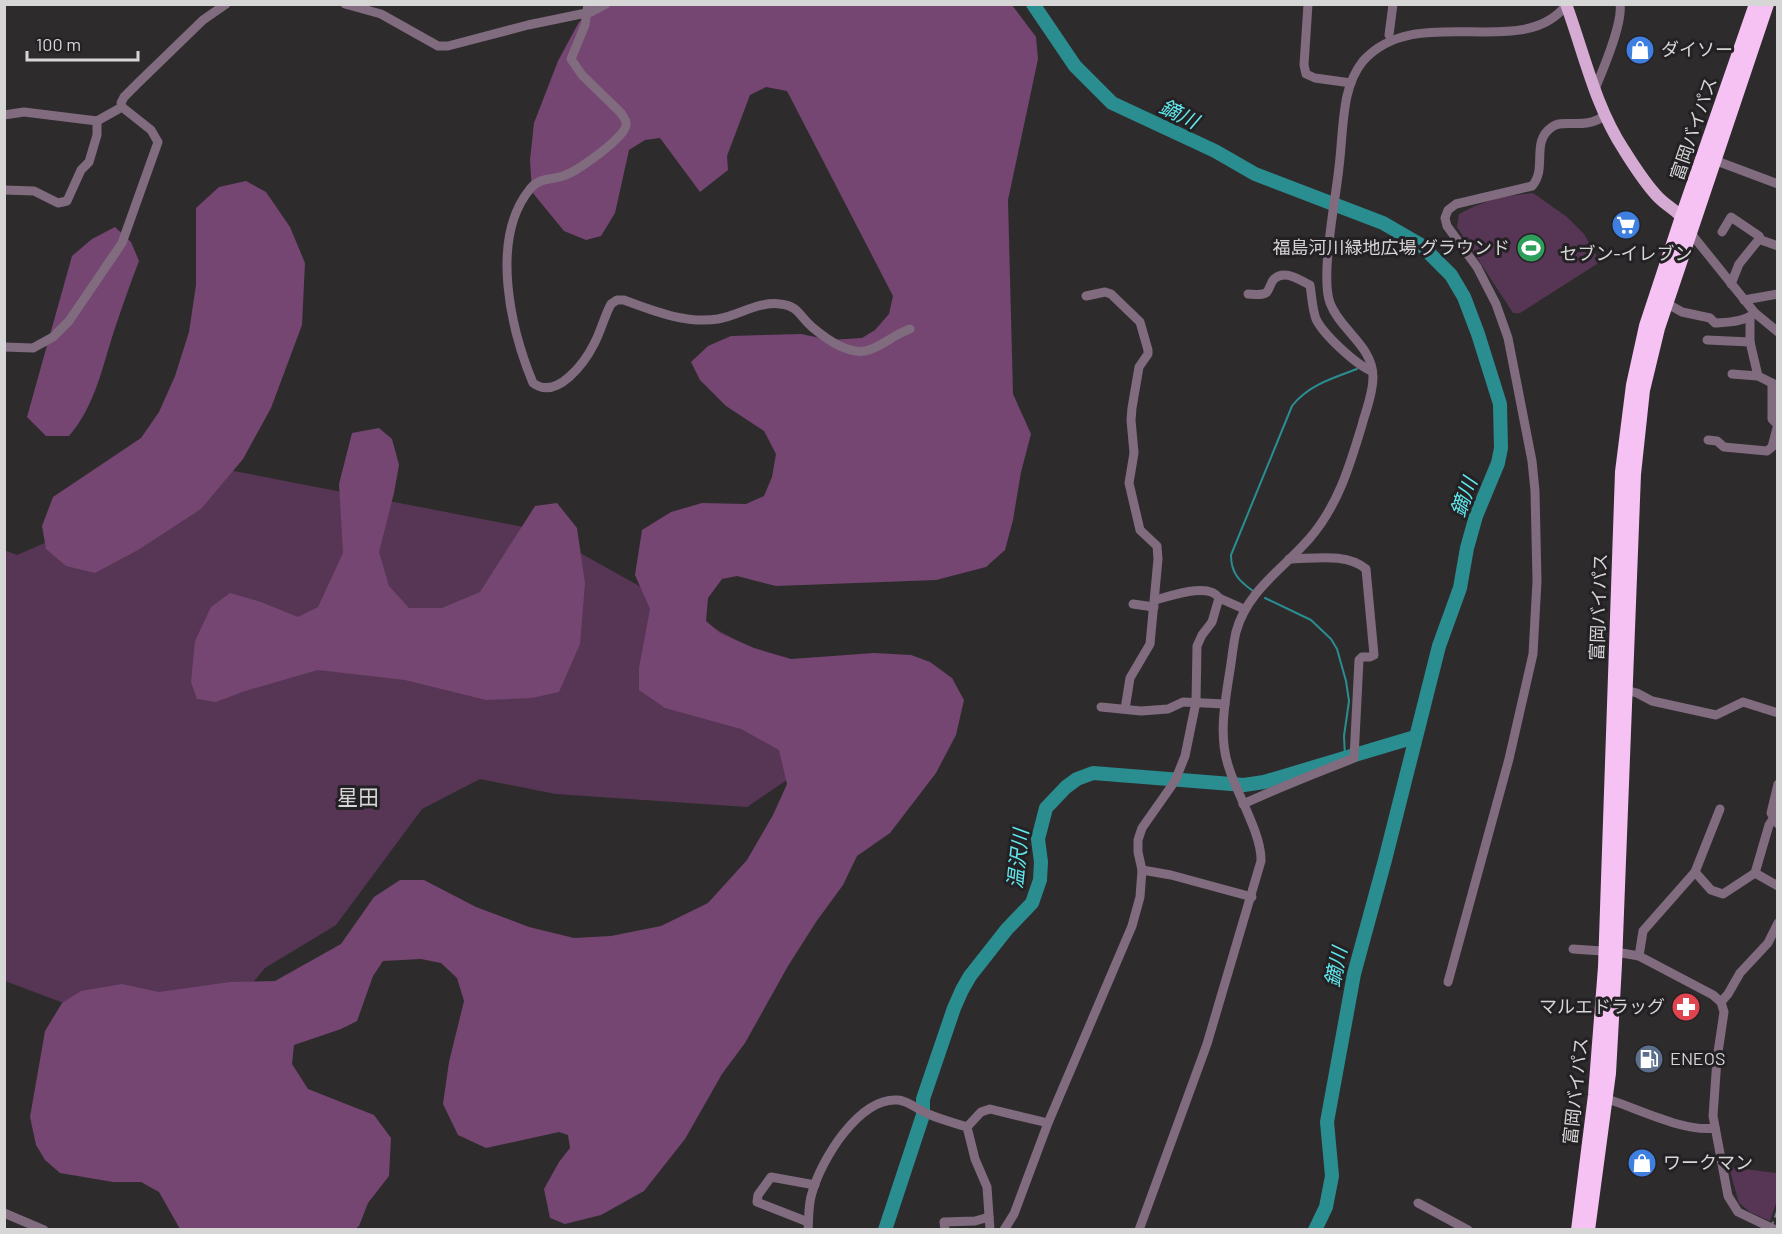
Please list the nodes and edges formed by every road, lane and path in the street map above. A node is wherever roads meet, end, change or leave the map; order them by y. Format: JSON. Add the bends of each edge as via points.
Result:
{"nodes":[{"id":1,"x":226,"y":4,"type":"edge"},
{"id":2,"x":345,"y":4,"type":"edge"},
{"id":3,"x":606,"y":4,"type":"edge"},
{"id":4,"x":1308,"y":4,"type":"edge"},
{"id":5,"x":1393,"y":4,"type":"edge"},
{"id":6,"x":1620,"y":4,"type":"edge"},
{"id":7,"x":1756,"y":4,"type":"edge"},
{"id":8,"x":1767,"y":4,"type":"edge"},
{"id":9,"x":1566,"y":5,"type":"edge"},
{"id":10,"x":587,"y":9,"type":"edge"},
{"id":11,"x":1389,"y":35,"type":"junction"},
{"id":12,"x":1351,"y":83,"type":"junction"},
{"id":13,"x":1595,"y":89,"type":"junction"},
{"id":14,"x":122,"y":107,"type":"junction"},
{"id":15,"x":4,"y":115,"type":"edge"},
{"id":16,"x":1605,"y":115,"type":"junction"},
{"id":17,"x":97,"y":121,"type":"junction"},
{"id":18,"x":1714,"y":160,"type":"junction"},
{"id":19,"x":1778,"y":184,"type":"edge"},
{"id":20,"x":4,"y":190,"type":"edge"},
{"id":21,"x":1682,"y":217,"type":"junction"},
{"id":22,"x":1689,"y":231,"type":"junction"},
{"id":23,"x":1722,"y":232,"type":"dead end"},
{"id":24,"x":1760,"y":238,"type":"junction"},
{"id":25,"x":1778,"y":246,"type":"edge"},
{"id":26,"x":1731,"y":284,"type":"junction"},
{"id":27,"x":1248,"y":294,"type":"dead end"},
{"id":28,"x":1778,"y":294,"type":"edge"},
{"id":29,"x":1086,"y":296,"type":"dead end"},
{"id":30,"x":1744,"y":300,"type":"junction"},
{"id":31,"x":1666,"y":303,"type":"junction"},
{"id":32,"x":1752,"y":315,"type":"junction"},
{"id":33,"x":910,"y":329,"type":"dead end"},
{"id":34,"x":1778,"y":332,"type":"edge"},
{"id":35,"x":1707,"y":340,"type":"dead end"},
{"id":36,"x":1750,"y":342,"type":"junction"},
{"id":37,"x":4,"y":347,"type":"edge"},
{"id":38,"x":1372,"y":371,"type":"junction"},
{"id":39,"x":1732,"y":374,"type":"dead end"},
{"id":40,"x":1758,"y":376,"type":"junction"},
{"id":41,"x":1775,"y":385,"type":"edge"},
{"id":42,"x":1777,"y":424,"type":"edge"},
{"id":43,"x":1707,"y":440,"type":"dead end"},
{"id":44,"x":1289,"y":559,"type":"junction"},
{"id":45,"x":1219,"y":598,"type":"junction"},
{"id":46,"x":1155,"y":603,"type":"junction"},
{"id":47,"x":1133,"y":604,"type":"dead end"},
{"id":48,"x":1244,"y":609,"type":"junction"},
{"id":49,"x":1625,"y":690,"type":"junction"},
{"id":50,"x":1196,"y":702,"type":"junction"},
{"id":51,"x":1225,"y":704,"type":"junction"},
{"id":52,"x":1101,"y":706,"type":"dead end"},
{"id":53,"x":1125,"y":709,"type":"junction"},
{"id":54,"x":1778,"y":713,"type":"edge"},
{"id":55,"x":1778,"y":784,"type":"edge"},
{"id":56,"x":1243,"y":804,"type":"junction"},
{"id":57,"x":1720,"y":810,"type":"dead end"},
{"id":58,"x":1775,"y":822,"type":"edge"},
{"id":59,"x":1142,"y":870,"type":"junction"},
{"id":60,"x":1695,"y":872,"type":"junction"},
{"id":61,"x":1755,"y":873,"type":"junction"},
{"id":62,"x":1778,"y":886,"type":"edge"},
{"id":63,"x":1251,"y":897,"type":"junction"},
{"id":64,"x":1778,"y":923,"type":"edge"},
{"id":65,"x":1573,"y":950,"type":"dead end"},
{"id":66,"x":1610,"y":951,"type":"junction"},
{"id":67,"x":1639,"y":956,"type":"junction"},
{"id":68,"x":1448,"y":982,"type":"dead end"},
{"id":69,"x":1721,"y":1002,"type":"junction"},
{"id":70,"x":1600,"y":1097,"type":"junction"},
{"id":71,"x":1048,"y":1123,"type":"junction"},
{"id":72,"x":967,"y":1127,"type":"junction"},
{"id":73,"x":1715,"y":1128,"type":"junction"},
{"id":74,"x":815,"y":1185,"type":"junction"},
{"id":75,"x":1418,"y":1203,"type":"dead end"},
{"id":76,"x":4,"y":1213,"type":"edge"},
{"id":77,"x":989,"y":1217,"type":"junction"},
{"id":78,"x":808,"y":1226,"type":"edge"},
{"id":79,"x":44,"y":1230,"type":"edge"},
{"id":80,"x":945,"y":1230,"type":"edge"},
{"id":81,"x":990,"y":1230,"type":"edge"},
{"id":82,"x":1004,"y":1230,"type":"edge"},
{"id":83,"x":1138,"y":1230,"type":"edge"},
{"id":84,"x":1468,"y":1230,"type":"edge"},
{"id":85,"x":1578,"y":1230,"type":"edge"},
{"id":86,"x":1588,"y":1230,"type":"edge"},
{"id":87,"x":1776,"y":1230,"type":"edge"}],
"edges":[{"from":1,"to":14,"type":"street","via":[[203,20],[137,84],[124,97]]},
{"from":2,"to":10,"type":"street","via":[[381,15],[438,46]]},
{"from":3,"to":10,"type":"street"},
{"from":4,"to":12,"type":"street","via":[[1306,74]]},
{"from":5,"to":11,"type":"street"},
{"from":6,"to":13,"type":"street","via":[[1619,22]]},
{"from":7,"to":21,"type":"highway","name":"富岡バイパス"},
{"from":8,"to":18,"type":"highway","name":"富岡バイパス"},
{"from":9,"to":11,"type":"street","via":[[1539,25],[1491,27],[1435,22]]},
{"from":9,"to":13,"type":"main road"},
{"from":10,"to":33,"type":"street","via":[[571,59],[621,113],[626,126],[617,139],[576,169],[536,183],[514,221],[507,256],[507,283],[520,349],[533,383],[553,387],[576,371],[594,345],[611,304],[617,300],[697,321],[778,303],[795,309],[809,325],[844,347],[862,351]]},
{"from":11,"to":12,"type":"street","via":[[1362,61]]},
{"from":12,"to":38,"type":"street","via":[[1326,281],[1337,317],[1364,348]]},
{"from":13,"to":16,"type":"main road"},
{"from":14,"to":17,"type":"street"},
{"from":14,"to":37,"type":"street","via":[[151,130],[158,142],[122,243],[69,321],[53,337],[33,348]]},
{"from":15,"to":17,"type":"street","via":[[24,112]]},
{"from":16,"to":21,"type":"main road","via":[[1640,173],[1660,199]]},
{"from":16,"to":68,"type":"street","via":[[1582,125],[1560,123],[1551,127],[1539,142],[1540,170],[1532,186],[1456,204],[1445,218],[1477,267],[1508,338],[1532,461],[1537,581],[1533,654],[1509,759]]},
{"from":17,"to":20,"type":"street","via":[[89,162],[81,170],[67,201],[58,203],[34,191]]},
{"from":18,"to":19,"type":"street"},
{"from":18,"to":22,"type":"highway","name":"富岡バイパス"},
{"from":21,"to":22,"type":"main road"},
{"from":21,"to":66,"type":"highway","name":"富岡バイパス","via":[[1636,366],[1622,472]]},
{"from":22,"to":26,"type":"street"},
{"from":22,"to":31,"type":"highway","name":"富岡バイパス"},
{"from":23,"to":24,"type":"street","via":[[1731,217]]},
{"from":24,"to":25,"type":"street"},
{"from":24,"to":26,"type":"street","via":[[1739,264]]},
{"from":26,"to":30,"type":"street"},
{"from":27,"to":38,"type":"street","via":[[1263,294],[1273,280],[1287,274],[1310,285],[1313,309],[1322,330],[1354,362]]},
{"from":28,"to":30,"type":"street"},
{"from":29,"to":46,"type":"street","via":[[1111,294],[1140,322],[1148,350],[1139,368],[1132,408],[1134,453],[1129,483],[1140,530],[1157,546]]},
{"from":30,"to":32,"type":"street"},
{"from":31,"to":32,"type":"street","via":[[1715,323]]},
{"from":31,"to":49,"type":"highway","name":"富岡バイパス","via":[[1640,413]]},
{"from":32,"to":34,"type":"street"},
{"from":32,"to":36,"type":"street"},
{"from":35,"to":36,"type":"street"},
{"from":36,"to":40,"type":"street"},
{"from":38,"to":44,"type":"street","via":[[1371,394],[1346,476],[1326,517]]},
{"from":39,"to":40,"type":"street"},
{"from":40,"to":41,"type":"street"},
{"from":41,"to":42,"type":"street","via":[[1772,419]]},
{"from":42,"to":43,"type":"street","via":[[1772,447],[1767,451],[1725,447]]},
{"from":44,"to":48,"type":"street"},
{"from":44,"to":56,"type":"street","via":[[1342,559],[1366,569],[1374,655],[1359,660],[1354,758]]},
{"from":45,"to":46,"type":"street","via":[[1209,591],[1197,590]]},
{"from":45,"to":48,"type":"street"},
{"from":45,"to":50,"type":"street","via":[[1212,622],[1197,646]]},
{"from":46,"to":47,"type":"street"},
{"from":46,"to":53,"type":"street","via":[[1150,644],[1130,678]]},
{"from":48,"to":51,"type":"street"},
{"from":49,"to":54,"type":"street","via":[[1652,701],[1716,715],[1743,702]]},
{"from":49,"to":66,"type":"highway","name":"富岡バイパス"},
{"from":50,"to":51,"type":"street"},
{"from":50,"to":53,"type":"street","via":[[1183,702],[1168,709]]},
{"from":50,"to":59,"type":"street","via":[[1185,756],[1175,781],[1142,828],[1137,852]]},
{"from":51,"to":56,"type":"street","via":[[1223,727],[1228,765]]},
{"from":52,"to":53,"type":"street"},
{"from":55,"to":58,"type":"street","via":[[1772,807]]},
{"from":56,"to":63,"type":"street","via":[[1261,852]]},
{"from":57,"to":60,"type":"street"},
{"from":58,"to":61,"type":"street","via":[[1769,825]]},
{"from":59,"to":63,"type":"street"},
{"from":59,"to":71,"type":"street","via":[[1132,926]]},
{"from":60,"to":61,"type":"street","via":[[1711,890],[1723,894]]},
{"from":60,"to":67,"type":"street","via":[[1643,931]]},
{"from":61,"to":62,"type":"street"},
{"from":63,"to":83,"type":"street","via":[[1208,1044]]},
{"from":64,"to":69,"type":"street","via":[[1768,943],[1740,973]]},
{"from":65,"to":66,"type":"street"},
{"from":66,"to":67,"type":"street"},
{"from":66,"to":70,"type":"highway","name":"富岡バイパス"},
{"from":67,"to":69,"type":"street"},
{"from":69,"to":73,"type":"street","via":[[1725,1012],[1717,1059]]},
{"from":70,"to":73,"type":"street","via":[[1684,1126]]},
{"from":70,"to":85,"type":"highway","name":"富岡バイパス"},
{"from":70,"to":86,"type":"highway","name":"富岡バイパス"},
{"from":71,"to":72,"type":"street","via":[[990,1109],[981,1112]]},
{"from":71,"to":82,"type":"street","via":[[1014,1214]]},
{"from":72,"to":74,"type":"street","via":[[899,1100],[880,1102],[844,1132]]},
{"from":72,"to":77,"type":"street","via":[[987,1187]]},
{"from":73,"to":87,"type":"street","via":[[1731,1203],[1743,1216]]},
{"from":74,"to":78,"type":"street","via":[[809,1202]]},
{"from":74,"to":78,"type":"street","via":[[771,1177],[758,1195],[757,1203]]},
{"from":75,"to":84,"type":"street"},
{"from":76,"to":79,"type":"street"},
{"from":77,"to":80,"type":"street","via":[[944,1222]]},
{"from":77,"to":81,"type":"street"}]}
